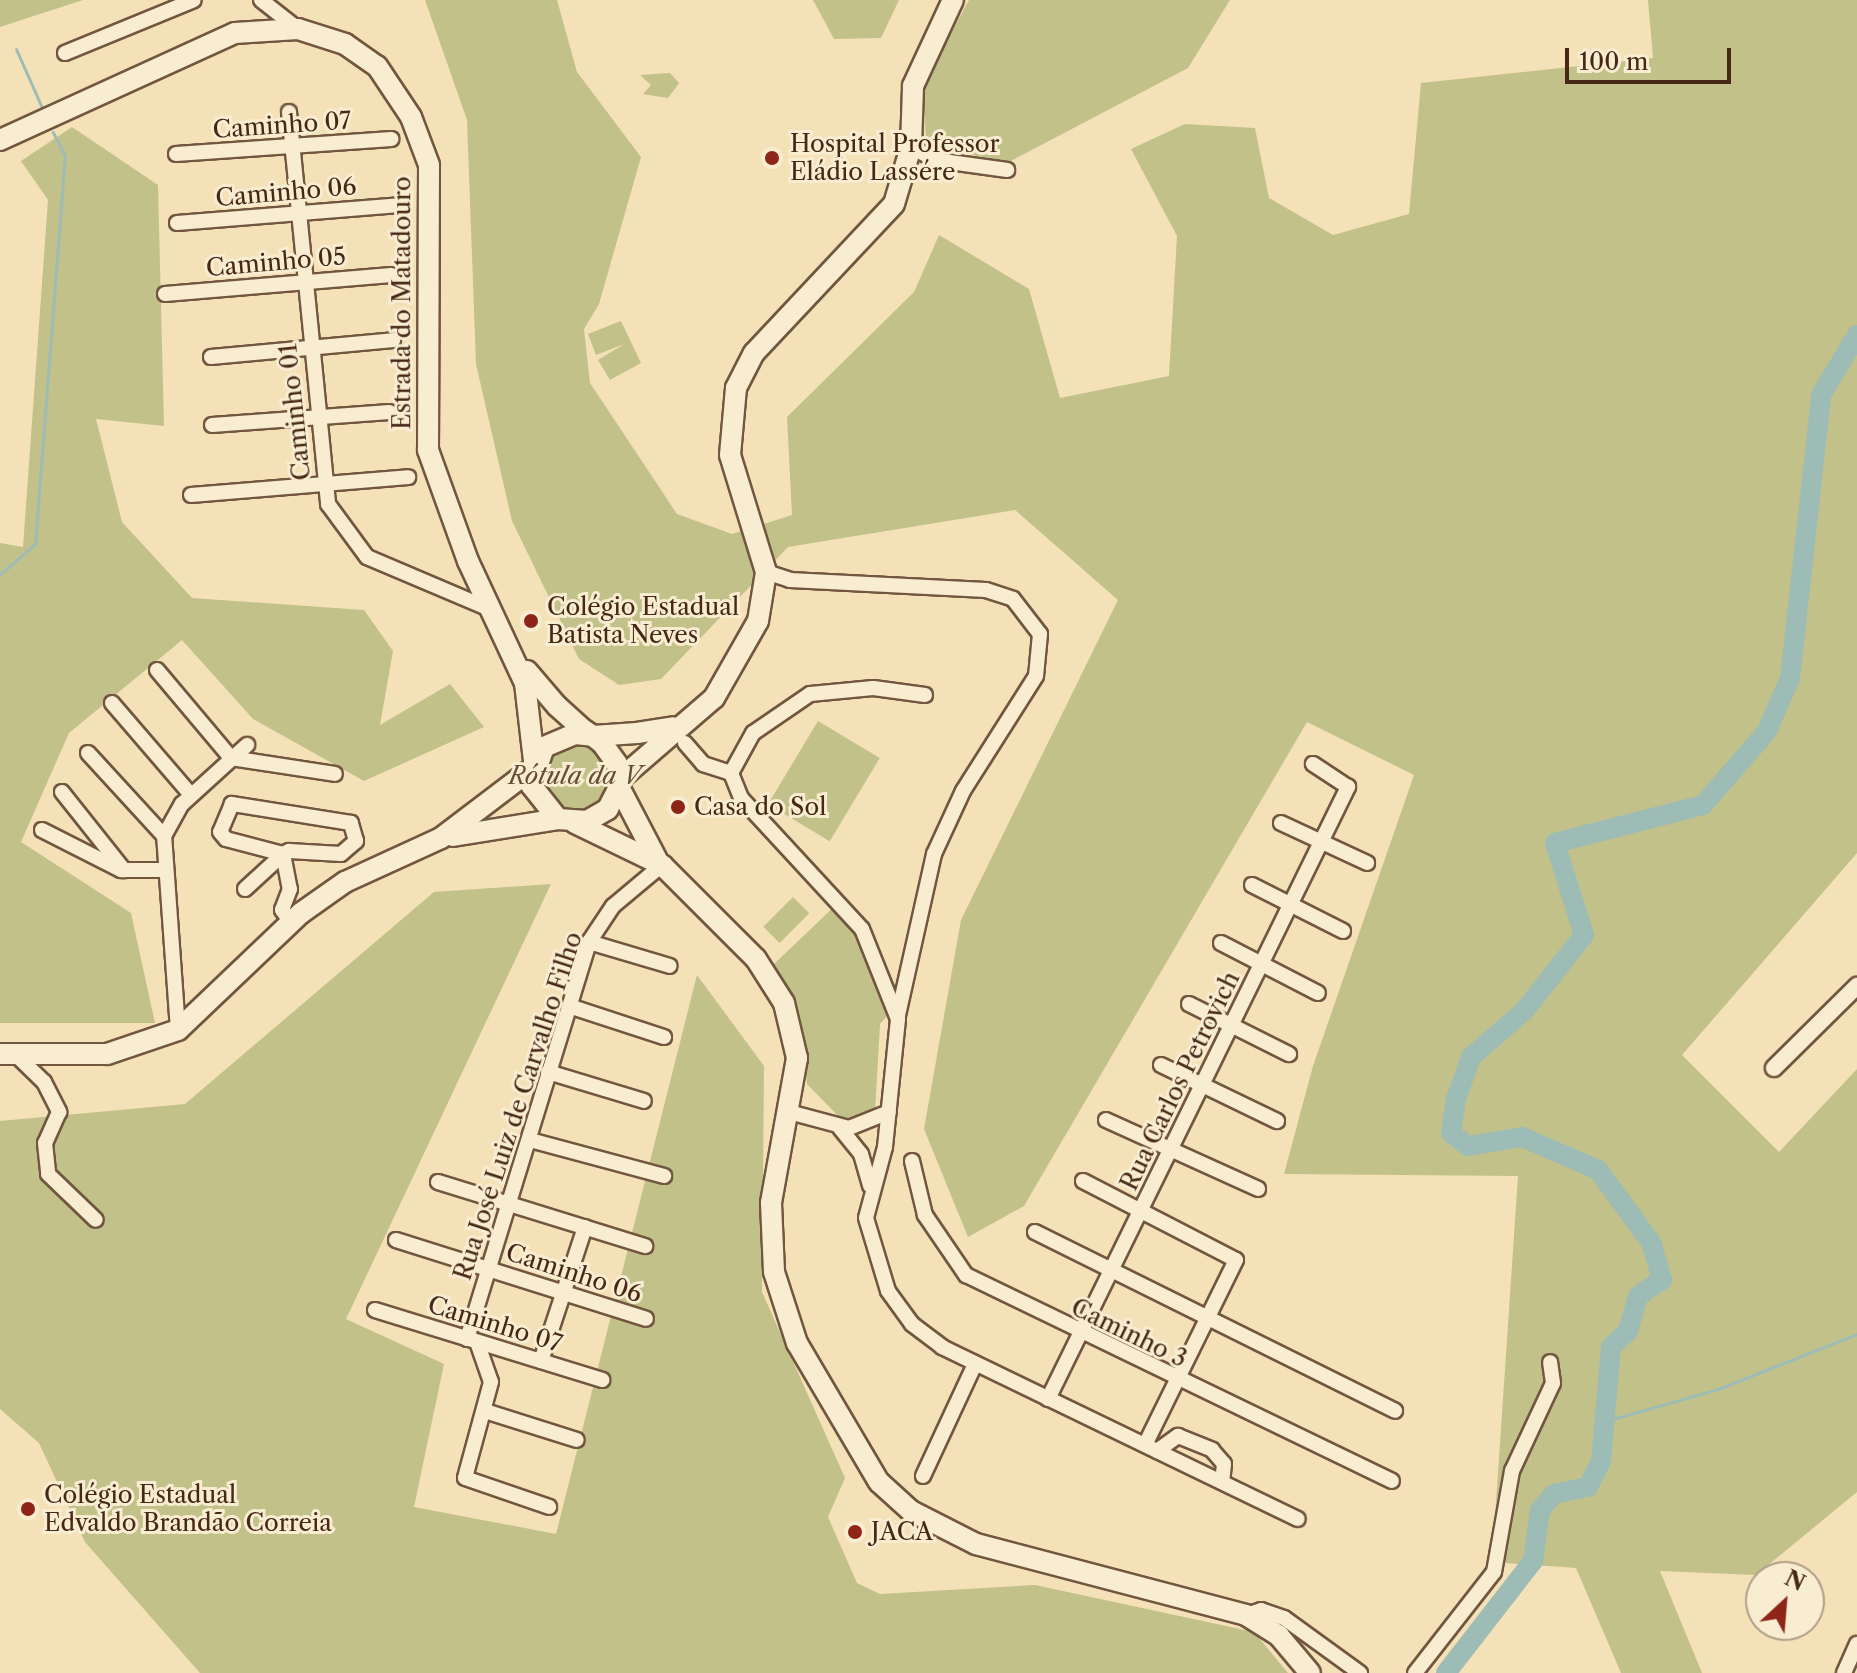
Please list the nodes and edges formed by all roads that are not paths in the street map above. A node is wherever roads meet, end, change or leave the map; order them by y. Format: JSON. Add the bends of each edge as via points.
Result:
{"nodes":[{"id":1,"x":194,"y":0,"type":"edge"},
{"id":2,"x":261,"y":0,"type":"edge"},
{"id":3,"x":953,"y":0,"type":"edge"},
{"id":4,"x":298,"y":29,"type":"junction"},
{"id":5,"x":65,"y":53,"type":"dead end"},
{"id":6,"x":289,"y":112,"type":"dead end"},
{"id":7,"x":391,"y":139,"type":"dead end"},
{"id":8,"x":0,"y":140,"type":"edge"},
{"id":9,"x":911,"y":147,"type":"junction"},
{"id":10,"x":292,"y":148,"type":"junction"},
{"id":11,"x":176,"y":154,"type":"dead end"},
{"id":12,"x":935,"y":160,"type":"junction"},
{"id":13,"x":1007,"y":170,"type":"dead end"},
{"id":14,"x":907,"y":172,"type":"junction"},
{"id":15,"x":399,"y":205,"type":"dead end"},
{"id":16,"x":298,"y":212,"type":"junction"},
{"id":17,"x":177,"y":223,"type":"dead end"},
{"id":18,"x":391,"y":275,"type":"dead end"},
{"id":19,"x":304,"y":281,"type":"junction"},
{"id":20,"x":165,"y":294,"type":"dead end"},
{"id":21,"x":393,"y":340,"type":"dead end"},
{"id":22,"x":311,"y":348,"type":"junction"},
{"id":23,"x":211,"y":357,"type":"dead end"},
{"id":24,"x":390,"y":412,"type":"dead end"},
{"id":25,"x":317,"y":416,"type":"junction"},
{"id":26,"x":212,"y":425,"type":"dead end"},
{"id":27,"x":408,"y":477,"type":"dead end"},
{"id":28,"x":324,"y":484,"type":"junction"},
{"id":29,"x":191,"y":495,"type":"dead end"},
{"id":30,"x":767,"y":579,"type":"junction"},
{"id":31,"x":492,"y":610,"type":"junction"},
{"id":32,"x":517,"y":659,"type":"junction"},
{"id":33,"x":157,"y":670,"type":"dead end"},
{"id":34,"x":925,"y":695,"type":"dead end"},
{"id":35,"x":112,"y":703,"type":"dead end"},
{"id":36,"x":681,"y":735,"type":"junction"},
{"id":37,"x":593,"y":736,"type":"junction"},
{"id":38,"x":247,"y":745,"type":"dead end"},
{"id":39,"x":88,"y":753,"type":"dead end"},
{"id":40,"x":231,"y":758,"type":"junction"},
{"id":41,"x":1313,"y":764,"type":"dead end"},
{"id":42,"x":533,"y":765,"type":"junction"},
{"id":43,"x":731,"y":773,"type":"junction"},
{"id":44,"x":335,"y":774,"type":"dead end"},
{"id":45,"x":620,"y":783,"type":"junction"},
{"id":46,"x":62,"y":792,"type":"dead end"},
{"id":47,"x":191,"y":795,"type":"junction"},
{"id":48,"x":567,"y":821,"type":"junction"},
{"id":49,"x":1281,"y":823,"type":"dead end"},
{"id":50,"x":42,"y":830,"type":"dead end"},
{"id":51,"x":164,"y":836,"type":"junction"},
{"id":52,"x":441,"y":838,"type":"junction"},
{"id":53,"x":1321,"y":841,"type":"junction"},
{"id":54,"x":283,"y":854,"type":"junction"},
{"id":55,"x":659,"y":863,"type":"junction"},
{"id":56,"x":1367,"y":863,"type":"dead end"},
{"id":57,"x":164,"y":870,"type":"junction"},
{"id":58,"x":124,"y":871,"type":"junction"},
{"id":59,"x":1252,"y":885,"type":"dead end"},
{"id":60,"x":245,"y":889,"type":"dead end"},
{"id":61,"x":1290,"y":903,"type":"junction"},
{"id":62,"x":291,"y":922,"type":"junction"},
{"id":63,"x":1343,"y":931,"type":"dead end"},
{"id":64,"x":589,"y":942,"type":"junction"},
{"id":65,"x":1221,"y":943,"type":"dead end"},
{"id":66,"x":1261,"y":964,"type":"junction"},
{"id":67,"x":670,"y":966,"type":"dead end"},
{"id":68,"x":1857,"y":986,"type":"edge"},
{"id":69,"x":1318,"y":993,"type":"dead end"},
{"id":70,"x":1189,"y":1004,"type":"dead end"},
{"id":71,"x":569,"y":1006,"type":"junction"},
{"id":72,"x":898,"y":1019,"type":"junction"},
{"id":73,"x":1233,"y":1027,"type":"junction"},
{"id":74,"x":178,"y":1030,"type":"junction"},
{"id":75,"x":664,"y":1037,"type":"dead end"},
{"id":76,"x":8,"y":1054,"type":"edge"},
{"id":77,"x":1289,"y":1054,"type":"dead end"},
{"id":78,"x":1161,"y":1065,"type":"dead end"},
{"id":79,"x":1774,"y":1068,"type":"dead end"},
{"id":80,"x":548,"y":1072,"type":"junction"},
{"id":81,"x":1202,"y":1086,"type":"junction"},
{"id":82,"x":644,"y":1101,"type":"dead end"},
{"id":83,"x":789,"y":1112,"type":"junction"},
{"id":84,"x":889,"y":1112,"type":"junction"},
{"id":85,"x":1106,"y":1120,"type":"dead end"},
{"id":86,"x":1277,"y":1121,"type":"dead end"},
{"id":87,"x":840,"y":1128,"type":"junction"},
{"id":88,"x":530,"y":1140,"type":"junction"},
{"id":89,"x":1172,"y":1149,"type":"junction"},
{"id":90,"x":912,"y":1161,"type":"dead end"},
{"id":91,"x":664,"y":1176,"type":"dead end"},
{"id":92,"x":1083,"y":1181,"type":"dead end"},
{"id":93,"x":438,"y":1182,"type":"dead end"},
{"id":94,"x":870,"y":1187,"type":"junction"},
{"id":95,"x":1258,"y":1189,"type":"dead end"},
{"id":96,"x":509,"y":1204,"type":"junction"},
{"id":97,"x":1142,"y":1210,"type":"junction"},
{"id":98,"x":96,"y":1220,"type":"dead end"},
{"id":99,"x":585,"y":1227,"type":"junction"},
{"id":100,"x":1035,"y":1232,"type":"dead end"},
{"id":101,"x":396,"y":1240,"type":"dead end"},
{"id":102,"x":645,"y":1246,"type":"dead end"},
{"id":103,"x":489,"y":1268,"type":"junction"},
{"id":104,"x":1113,"y":1270,"type":"junction"},
{"id":105,"x":563,"y":1292,"type":"junction"},
{"id":106,"x":375,"y":1310,"type":"dead end"},
{"id":107,"x":1208,"y":1318,"type":"junction"},
{"id":108,"x":646,"y":1319,"type":"dead end"},
{"id":109,"x":1082,"y":1334,"type":"junction"},
{"id":110,"x":472,"y":1340,"type":"junction"},
{"id":111,"x":541,"y":1361,"type":"junction"},
{"id":112,"x":1550,"y":1362,"type":"dead end"},
{"id":113,"x":975,"y":1364,"type":"junction"},
{"id":114,"x":602,"y":1380,"type":"dead end"},
{"id":115,"x":1177,"y":1381,"type":"junction"},
{"id":116,"x":1048,"y":1399,"type":"junction"},
{"id":117,"x":485,"y":1411,"type":"junction"},
{"id":118,"x":1395,"y":1411,"type":"dead end"},
{"id":119,"x":577,"y":1440,"type":"dead end"},
{"id":120,"x":1151,"y":1448,"type":"junction"},
{"id":121,"x":923,"y":1476,"type":"dead end"},
{"id":122,"x":1392,"y":1481,"type":"dead end"},
{"id":123,"x":1222,"y":1482,"type":"junction"},
{"id":124,"x":549,"y":1507,"type":"dead end"},
{"id":125,"x":1298,"y":1519,"type":"dead end"},
{"id":126,"x":1246,"y":1615,"type":"junction"},
{"id":127,"x":1857,"y":1644,"type":"edge"},
{"id":128,"x":1310,"y":1673,"type":"edge"},
{"id":129,"x":1360,"y":1673,"type":"edge"},
{"id":130,"x":1415,"y":1673,"type":"edge"},
{"id":131,"x":1844,"y":1673,"type":"edge"}],
"edges":[{"from":1,"to":5,"type":"street"},
{"from":2,"to":4,"type":"street"},
{"from":3,"to":9,"type":"main road","via":[[913,86]]},
{"from":4,"to":8,"type":"main road","name":"Estrada do Matadouro","via":[[218,39]]},
{"from":4,"to":31,"type":"main road","name":"Estrada do Matadouro","via":[[345,44],[377,66],[426,153],[432,243],[424,427],[439,486]]},
{"from":6,"to":10,"type":"street","name":"Caminho 01"},
{"from":7,"to":10,"type":"street","name":"Caminho 07"},
{"from":9,"to":12,"type":"street"},
{"from":9,"to":14,"type":"main road"},
{"from":10,"to":11,"type":"street","name":"Caminho 07"},
{"from":10,"to":16,"type":"street","name":"Caminho 01"},
{"from":12,"to":13,"type":"street"},
{"from":12,"to":14,"type":"street"},
{"from":14,"to":30,"type":"main road","via":[[887,214],[754,353],[736,388],[730,455]]},
{"from":15,"to":16,"type":"street","name":"Caminho 06"},
{"from":16,"to":17,"type":"street","name":"Caminho 06"},
{"from":16,"to":19,"type":"street","name":"Caminho 01"},
{"from":18,"to":19,"type":"street","name":"Caminho 05"},
{"from":19,"to":20,"type":"street","name":"Caminho 05"},
{"from":19,"to":22,"type":"street","name":"Caminho 01"},
{"from":21,"to":22,"type":"street"},
{"from":22,"to":23,"type":"street"},
{"from":22,"to":25,"type":"street","name":"Caminho 01"},
{"from":24,"to":25,"type":"street"},
{"from":25,"to":26,"type":"street"},
{"from":25,"to":28,"type":"street","name":"Caminho 01"},
{"from":27,"to":28,"type":"street"},
{"from":28,"to":29,"type":"street"},
{"from":28,"to":31,"type":"street","name":"Caminho 01","via":[[335,520],[367,557]]},
{"from":30,"to":36,"type":"main road","via":[[750,639],[724,683]]},
{"from":30,"to":72,"type":"street","via":[[986,590],[1019,604],[1040,634],[1036,676],[963,791],[934,854],[909,939]]},
{"from":31,"to":32,"type":"main road","name":"Estrada do Matadouro"},
{"from":32,"to":37,"type":"main road","name":"Estrada do Matadouro"},
{"from":32,"to":42,"type":"main road","name":"Estrada do Matadouro","via":[[532,708]]},
{"from":33,"to":40,"type":"street"},
{"from":34,"to":43,"type":"street","via":[[873,688],[810,694],[753,733]]},
{"from":35,"to":47,"type":"street"},
{"from":36,"to":37,"type":"main road"},
{"from":36,"to":43,"type":"street","via":[[703,764]]},
{"from":36,"to":45,"type":"main road"},
{"from":37,"to":42,"type":"main road","via":[[558,737]]},
{"from":37,"to":45,"type":"main road","via":[[610,751]]},
{"from":38,"to":40,"type":"street"},
{"from":39,"to":51,"type":"street"},
{"from":40,"to":44,"type":"street"},
{"from":40,"to":47,"type":"street"},
{"from":41,"to":53,"type":"street","name":"Rua Carlos Petrovich","via":[[1346,781]]},
{"from":42,"to":48,"type":"main road","via":[[536,799]]},
{"from":42,"to":52,"type":"main road"},
{"from":43,"to":72,"type":"street","via":[[741,798],[862,929]]},
{"from":45,"to":48,"type":"main road","via":[[599,817]]},
{"from":45,"to":55,"type":"main road"},
{"from":46,"to":58,"type":"street"},
{"from":47,"to":51,"type":"street"},
{"from":48,"to":52,"type":"main road"},
{"from":48,"to":55,"type":"main road"},
{"from":49,"to":53,"type":"street"},
{"from":50,"to":58,"type":"street"},
{"from":51,"to":57,"type":"street"},
{"from":52,"to":62,"type":"main road","via":[[345,882]]},
{"from":53,"to":56,"type":"street"},
{"from":53,"to":61,"type":"street","name":"Rua Carlos Petrovich"},
{"from":54,"to":54,"type":"street","via":[[309,847],[341,854],[356,841],[355,826],[232,804],[220,832],[226,839]]},
{"from":54,"to":60,"type":"street"},
{"from":54,"to":62,"type":"street","via":[[290,889],[282,910]]},
{"from":55,"to":64,"type":"street","name":"Rua José Luiz de Carvalho Filho","via":[[613,906]]},
{"from":55,"to":83,"type":"main road","via":[[741,943],[781,995],[797,1058]]},
{"from":57,"to":58,"type":"street"},
{"from":57,"to":74,"type":"street"},
{"from":59,"to":61,"type":"street"},
{"from":61,"to":63,"type":"street"},
{"from":61,"to":66,"type":"street","name":"Rua Carlos Petrovich"},
{"from":62,"to":74,"type":"main road"},
{"from":64,"to":67,"type":"street"},
{"from":64,"to":71,"type":"street","name":"Rua José Luiz de Carvalho Filho"},
{"from":65,"to":66,"type":"street"},
{"from":66,"to":69,"type":"street"},
{"from":66,"to":73,"type":"street","name":"Rua Carlos Petrovich"},
{"from":68,"to":79,"type":"street"},
{"from":70,"to":73,"type":"street"},
{"from":71,"to":75,"type":"street"},
{"from":71,"to":80,"type":"street","name":"Rua José Luiz de Carvalho Filho"},
{"from":72,"to":84,"type":"street"},
{"from":73,"to":77,"type":"street"},
{"from":73,"to":81,"type":"street","name":"Rua Carlos Petrovich"},
{"from":74,"to":76,"type":"main road","via":[[107,1054]]},
{"from":76,"to":98,"type":"street","via":[[44,1082],[59,1112],[45,1143],[48,1174]]},
{"from":78,"to":81,"type":"street"},
{"from":80,"to":82,"type":"street"},
{"from":80,"to":88,"type":"street","name":"Rua José Luiz de Carvalho Filho"},
{"from":81,"to":86,"type":"street"},
{"from":81,"to":89,"type":"street","name":"Rua Carlos Petrovich"},
{"from":83,"to":87,"type":"street"},
{"from":83,"to":126,"type":"main road","via":[[771,1203],[774,1272],[797,1343],[879,1482],[911,1511],[976,1544]]},
{"from":84,"to":87,"type":"street","via":[[868,1125]]},
{"from":84,"to":94,"type":"street","via":[[883,1159]]},
{"from":85,"to":89,"type":"street"},
{"from":87,"to":94,"type":"street","via":[[861,1154]]},
{"from":88,"to":91,"type":"street"},
{"from":88,"to":96,"type":"street","name":"Rua José Luiz de Carvalho Filho"},
{"from":89,"to":95,"type":"street"},
{"from":89,"to":97,"type":"street","name":"Rua Carlos Petrovich"},
{"from":90,"to":109,"type":"street","name":"Caminho 3","via":[[925,1215],[955,1265]]},
{"from":92,"to":97,"type":"street"},
{"from":93,"to":96,"type":"street"},
{"from":94,"to":113,"type":"street","via":[[867,1234],[897,1305],[928,1337]]},
{"from":96,"to":99,"type":"street"},
{"from":96,"to":103,"type":"street","name":"Rua José Luiz de Carvalho Filho"},
{"from":97,"to":104,"type":"street","name":"Rua Carlos Petrovich"},
{"from":97,"to":107,"type":"street","via":[[1231,1253],[1232,1271]]},
{"from":99,"to":102,"type":"street"},
{"from":99,"to":105,"type":"street"},
{"from":100,"to":104,"type":"street"},
{"from":101,"to":103,"type":"street","name":"Caminho 06"},
{"from":103,"to":105,"type":"street","name":"Caminho 06"},
{"from":103,"to":110,"type":"street","name":"Rua José Luiz de Carvalho Filho"},
{"from":104,"to":107,"type":"street"},
{"from":104,"to":109,"type":"street","name":"Rua Carlos Petrovich"},
{"from":105,"to":108,"type":"street","name":"Caminho 06"},
{"from":105,"to":111,"type":"street"},
{"from":106,"to":110,"type":"street","name":"Caminho 07"},
{"from":107,"to":115,"type":"street"},
{"from":107,"to":118,"type":"street"},
{"from":109,"to":115,"type":"street","name":"Caminho 3"},
{"from":109,"to":116,"type":"street","name":"Rua Carlos Petrovich"},
{"from":110,"to":111,"type":"street","name":"Caminho 07"},
{"from":110,"to":117,"type":"street","via":[[491,1371]]},
{"from":111,"to":114,"type":"street","name":"Caminho 07"},
{"from":112,"to":130,"type":"street","via":[[1553,1383],[1512,1471],[1494,1572]]},
{"from":113,"to":116,"type":"street"},
{"from":113,"to":121,"type":"street"},
{"from":115,"to":120,"type":"street"},
{"from":115,"to":122,"type":"street","name":"Caminho 3"},
{"from":116,"to":120,"type":"street"},
{"from":117,"to":119,"type":"street"},
{"from":117,"to":124,"type":"street","via":[[464,1476]]},
{"from":120,"to":123,"type":"street"},
{"from":120,"to":123,"type":"street","via":[[1171,1437],[1185,1437],[1217,1454]]},
{"from":123,"to":125,"type":"street"},
{"from":126,"to":128,"type":"main road","via":[[1279,1636]]},
{"from":126,"to":129,"type":"street","via":[[1261,1610],[1284,1618]]},
{"from":127,"to":131,"type":"street"}]}
